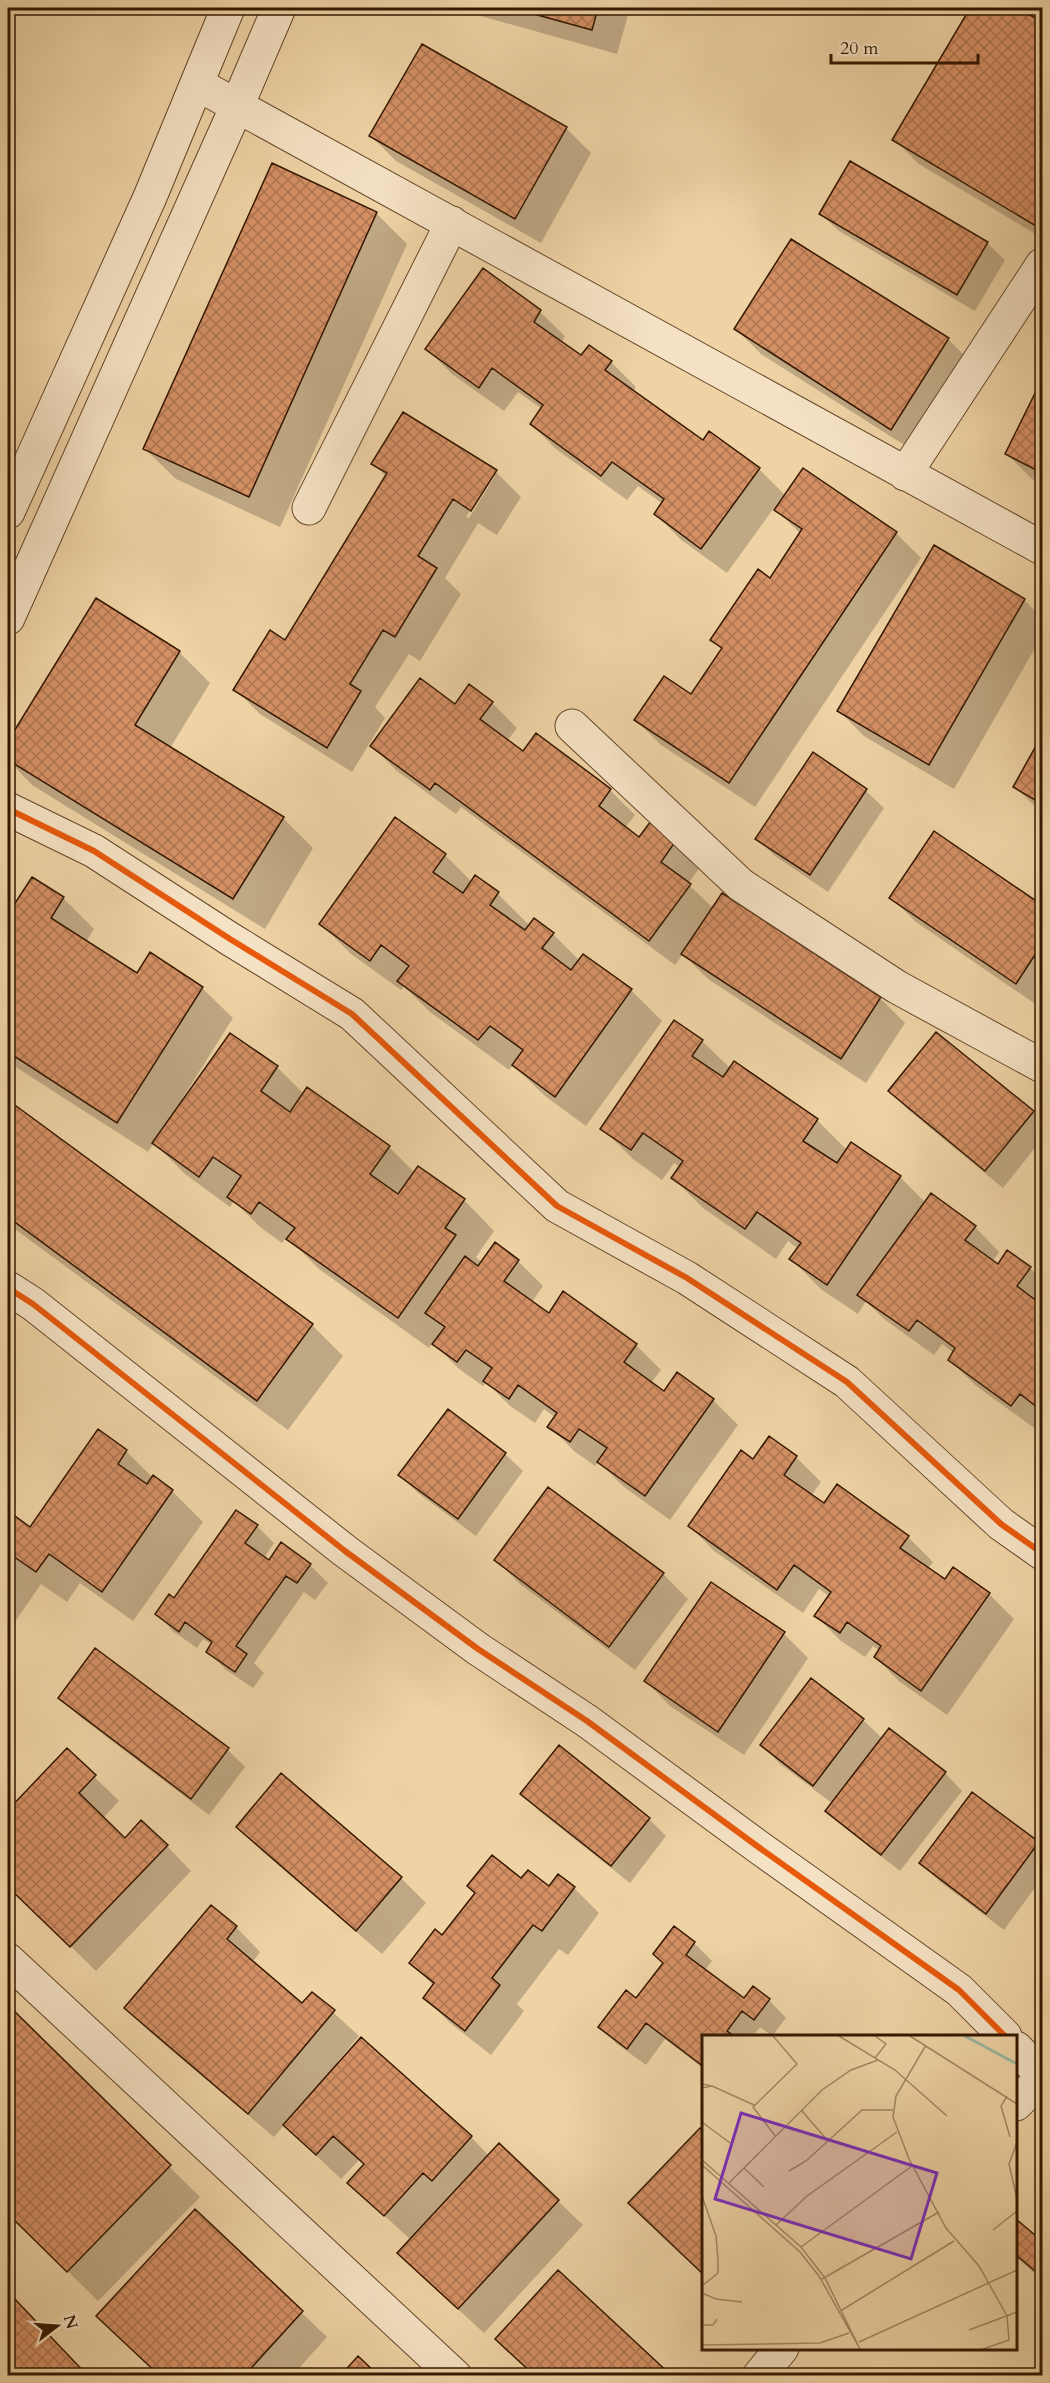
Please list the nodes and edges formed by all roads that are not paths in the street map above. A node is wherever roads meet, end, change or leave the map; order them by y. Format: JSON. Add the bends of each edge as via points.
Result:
{"nodes":[{"id":1,"x":228,"y":8,"type":"edge"},
{"id":2,"x":279,"y":8,"type":"edge"},
{"id":3,"x":197,"y":84,"type":"junction"},
{"id":4,"x":237,"y":106,"type":"junction"},
{"id":5,"x":452,"y":224,"type":"junction"},
{"id":6,"x":1042,"y":265,"type":"edge"},
{"id":7,"x":905,"y":474,"type":"junction"},
{"id":8,"x":309,"y":508,"type":"dead end"},
{"id":9,"x":8,"y":512,"type":"edge"},
{"id":10,"x":1042,"y":548,"type":"edge"},
{"id":11,"x":8,"y":618,"type":"edge"},
{"id":12,"x":572,"y":726,"type":"dead end"},
{"id":13,"x":8,"y":809,"type":"edge"},
{"id":14,"x":1038,"y":1055,"type":"edge"},
{"id":15,"x":8,"y":1288,"type":"edge"},
{"id":16,"x":1042,"y":1553,"type":"edge"},
{"id":17,"x":8,"y":1960,"type":"edge"},
{"id":18,"x":1003,"y":2035,"type":"edge"},
{"id":19,"x":1017,"y":2049,"type":"edge"},
{"id":20,"x":1042,"y":2077,"type":"edge"},
{"id":21,"x":1017,"y":2103,"type":"edge"},
{"id":22,"x":781,"y":2350,"type":"edge"},
{"id":23,"x":455,"y":2376,"type":"edge"},
{"id":24,"x":759,"y":2376,"type":"edge"}],
"edges":[{"from":1,"to":3,"type":"street"},
{"from":2,"to":4,"type":"street"},
{"from":3,"to":4,"type":"street"},
{"from":3,"to":9,"type":"street"},
{"from":4,"to":5,"type":"street"},
{"from":4,"to":11,"type":"street"},
{"from":5,"to":7,"type":"street"},
{"from":5,"to":8,"type":"street"},
{"from":6,"to":7,"type":"street"},
{"from":7,"to":10,"type":"street"},
{"from":12,"to":14,"type":"street","via":[[741,885],[897,987]]},
{"from":13,"to":16,"type":"street","via":[[94,851],[352,1014],[557,1206],[687,1278],[847,1382],[1001,1524]]},
{"from":15,"to":18,"type":"street","via":[[354,1558],[959,1989]]},
{"from":17,"to":23,"type":"street"},
{"from":19,"to":20,"type":"street"},
{"from":20,"to":21,"type":"street"},
{"from":22,"to":24,"type":"street"}]}
